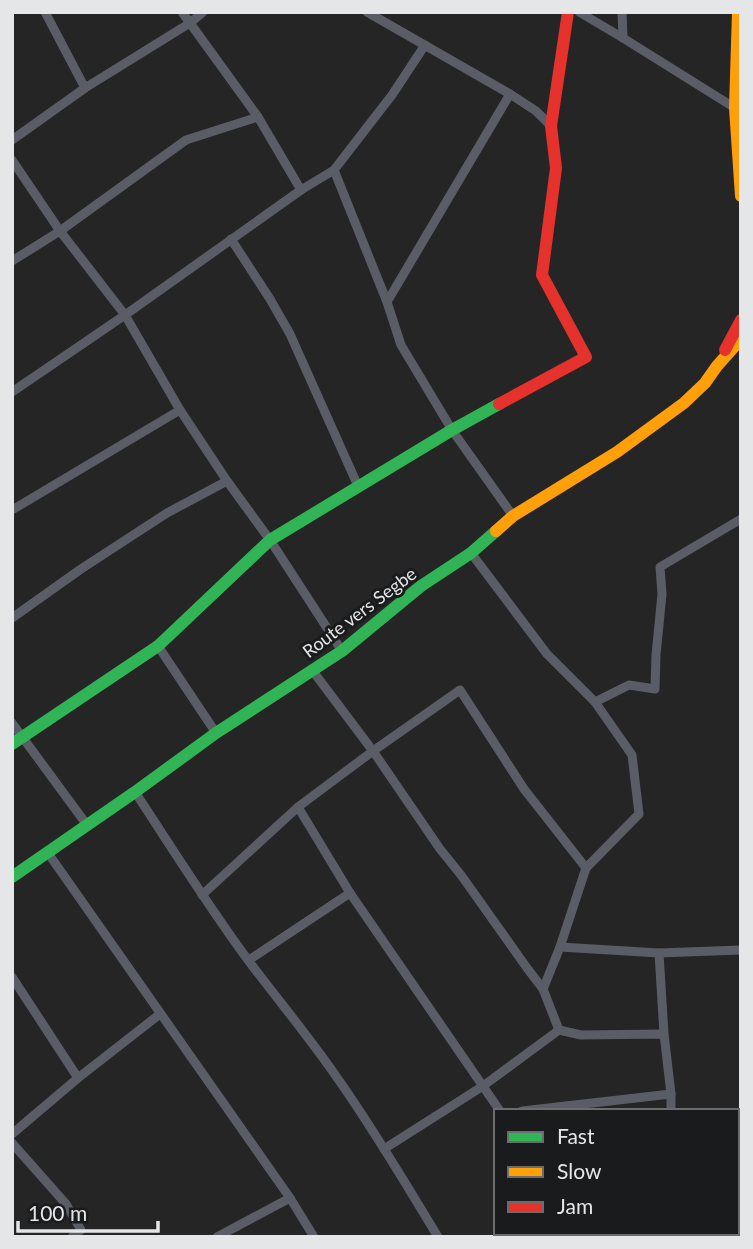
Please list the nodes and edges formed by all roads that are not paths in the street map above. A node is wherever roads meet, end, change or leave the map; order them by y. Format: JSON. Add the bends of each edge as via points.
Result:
{"nodes":[{"id":1,"x":45,"y":12,"type":"edge"},
{"id":2,"x":182,"y":12,"type":"edge"},
{"id":3,"x":203,"y":12,"type":"edge"},
{"id":4,"x":367,"y":12,"type":"edge"},
{"id":5,"x":568,"y":12,"type":"edge"},
{"id":6,"x":579,"y":12,"type":"edge"},
{"id":7,"x":622,"y":12,"type":"edge"},
{"id":8,"x":738,"y":12,"type":"edge"},
{"id":9,"x":190,"y":23,"type":"junction"},
{"id":10,"x":623,"y":37,"type":"junction"},
{"id":11,"x":425,"y":44,"type":"junction"},
{"id":12,"x":85,"y":88,"type":"junction"},
{"id":13,"x":510,"y":94,"type":"junction"},
{"id":14,"x":735,"y":108,"type":"junction"},
{"id":15,"x":258,"y":117,"type":"junction"},
{"id":16,"x":551,"y":126,"type":"junction"},
{"id":17,"x":12,"y":140,"type":"edge"},
{"id":18,"x":739,"y":153,"type":"edge"},
{"id":19,"x":12,"y":160,"type":"edge"},
{"id":20,"x":334,"y":170,"type":"junction"},
{"id":21,"x":301,"y":190,"type":"junction"},
{"id":22,"x":741,"y":196,"type":"edge"},
{"id":23,"x":60,"y":231,"type":"junction"},
{"id":24,"x":231,"y":239,"type":"junction"},
{"id":25,"x":12,"y":261,"type":"edge"},
{"id":26,"x":387,"y":302,"type":"junction"},
{"id":27,"x":125,"y":315,"type":"junction"},
{"id":28,"x":741,"y":320,"type":"edge"},
{"id":29,"x":741,"y":339,"type":"edge"},
{"id":30,"x":717,"y":366,"type":"junction"},
{"id":31,"x":12,"y":392,"type":"edge"},
{"id":32,"x":180,"y":410,"type":"junction"},
{"id":33,"x":452,"y":430,"type":"junction"},
{"id":34,"x":227,"y":481,"type":"junction"},
{"id":35,"x":358,"y":486,"type":"junction"},
{"id":36,"x":12,"y":510,"type":"edge"},
{"id":37,"x":513,"y":516,"type":"junction"},
{"id":38,"x":741,"y":519,"type":"edge"},
{"id":39,"x":270,"y":540,"type":"junction"},
{"id":40,"x":471,"y":554,"type":"junction"},
{"id":41,"x":12,"y":618,"type":"edge"},
{"id":42,"x":158,"y":646,"type":"junction"},
{"id":43,"x":342,"y":651,"type":"junction"},
{"id":44,"x":312,"y":670,"type":"junction"},
{"id":45,"x":595,"y":702,"type":"junction"},
{"id":46,"x":12,"y":723,"type":"edge"},
{"id":47,"x":216,"y":733,"type":"junction"},
{"id":48,"x":17,"y":740,"type":"edge"},
{"id":49,"x":373,"y":751,"type":"junction"},
{"id":50,"x":135,"y":792,"type":"junction"},
{"id":51,"x":298,"y":807,"type":"junction"},
{"id":52,"x":87,"y":825,"type":"junction"},
{"id":53,"x":48,"y":853,"type":"junction"},
{"id":54,"x":586,"y":868,"type":"junction"},
{"id":55,"x":12,"y":877,"type":"edge"},
{"id":56,"x":350,"y":892,"type":"junction"},
{"id":57,"x":202,"y":895,"type":"junction"},
{"id":58,"x":560,"y":947,"type":"junction"},
{"id":59,"x":741,"y":950,"type":"edge"},
{"id":60,"x":659,"y":953,"type":"junction"},
{"id":61,"x":249,"y":960,"type":"junction"},
{"id":62,"x":12,"y":977,"type":"edge"},
{"id":63,"x":543,"y":989,"type":"junction"},
{"id":64,"x":160,"y":1014,"type":"junction"},
{"id":65,"x":559,"y":1030,"type":"junction"},
{"id":66,"x":664,"y":1034,"type":"junction"},
{"id":67,"x":78,"y":1078,"type":"junction"},
{"id":68,"x":483,"y":1086,"type":"junction"},
{"id":69,"x":671,"y":1094,"type":"junction"},
{"id":70,"x":499,"y":1109,"type":"edge"},
{"id":71,"x":540,"y":1109,"type":"edge"},
{"id":72,"x":671,"y":1109,"type":"edge"},
{"id":73,"x":12,"y":1134,"type":"edge"},
{"id":74,"x":12,"y":1143,"type":"edge"},
{"id":75,"x":384,"y":1149,"type":"junction"},
{"id":76,"x":290,"y":1198,"type":"junction"},
{"id":77,"x":72,"y":1237,"type":"edge"},
{"id":78,"x":217,"y":1237,"type":"edge"},
{"id":79,"x":314,"y":1237,"type":"edge"},
{"id":80,"x":439,"y":1237,"type":"edge"}],
"edges":[{"from":1,"to":12,"type":"street"},
{"from":2,"to":9,"type":"street"},
{"from":3,"to":9,"type":"street"},
{"from":4,"to":11,"type":"street"},
{"from":5,"to":16,"type":"street"},
{"from":6,"to":10,"type":"street"},
{"from":7,"to":10,"type":"street"},
{"from":8,"to":14,"type":"street"},
{"from":9,"to":12,"type":"street"},
{"from":9,"to":15,"type":"street"},
{"from":10,"to":14,"type":"street"},
{"from":11,"to":13,"type":"street"},
{"from":11,"to":20,"type":"street"},
{"from":12,"to":17,"type":"street"},
{"from":13,"to":16,"type":"street"},
{"from":13,"to":26,"type":"street"},
{"from":14,"to":18,"type":"street"},
{"from":15,"to":21,"type":"street"},
{"from":15,"to":23,"type":"street","via":[[187,140]]},
{"from":16,"to":33,"type":"street","via":[[556,167],[542,275],[586,357]]},
{"from":18,"to":22,"type":"street"},
{"from":19,"to":23,"type":"street"},
{"from":20,"to":21,"type":"street"},
{"from":20,"to":26,"type":"street"},
{"from":21,"to":24,"type":"street"},
{"from":23,"to":25,"type":"street"},
{"from":23,"to":27,"type":"street"},
{"from":24,"to":27,"type":"street"},
{"from":24,"to":35,"type":"street","via":[[290,334]]},
{"from":26,"to":33,"type":"street","via":[[401,345]]},
{"from":27,"to":31,"type":"street"},
{"from":27,"to":32,"type":"street"},
{"from":28,"to":30,"type":"street","name":"Route vers Segbe"},
{"from":29,"to":30,"type":"street","name":"Route vers Segbe"},
{"from":30,"to":37,"type":"street","name":"Route vers Segbe","via":[[684,403],[617,452]]},
{"from":32,"to":34,"type":"street"},
{"from":32,"to":36,"type":"street"},
{"from":33,"to":35,"type":"street"},
{"from":33,"to":37,"type":"street"},
{"from":34,"to":39,"type":"street"},
{"from":34,"to":41,"type":"street","via":[[167,513]]},
{"from":35,"to":39,"type":"street"},
{"from":37,"to":40,"type":"street","name":"Route vers Segbe"},
{"from":38,"to":45,"type":"street","via":[[660,567],[655,688],[629,685]]},
{"from":39,"to":42,"type":"street"},
{"from":39,"to":43,"type":"street"},
{"from":40,"to":43,"type":"street","name":"Route vers Segbe","via":[[421,586]]},
{"from":40,"to":45,"type":"street","via":[[547,654]]},
{"from":42,"to":47,"type":"street"},
{"from":42,"to":48,"type":"street"},
{"from":43,"to":44,"type":"street","name":"Route vers Segbe"},
{"from":44,"to":47,"type":"street","name":"Route vers Segbe"},
{"from":44,"to":49,"type":"street"},
{"from":45,"to":54,"type":"street","via":[[632,755],[639,814]]},
{"from":46,"to":48,"type":"street"},
{"from":47,"to":50,"type":"street","name":"Route vers Segbe"},
{"from":48,"to":52,"type":"street"},
{"from":49,"to":51,"type":"street"},
{"from":49,"to":54,"type":"street","via":[[460,690],[524,789]]},
{"from":49,"to":63,"type":"street"},
{"from":50,"to":52,"type":"street","name":"Route vers Segbe"},
{"from":50,"to":57,"type":"street"},
{"from":51,"to":56,"type":"street"},
{"from":51,"to":57,"type":"street"},
{"from":52,"to":53,"type":"street","name":"Route vers Segbe"},
{"from":53,"to":55,"type":"street","name":"Route vers Segbe"},
{"from":53,"to":64,"type":"street"},
{"from":54,"to":58,"type":"street"},
{"from":56,"to":61,"type":"street"},
{"from":56,"to":68,"type":"street"},
{"from":57,"to":61,"type":"street"},
{"from":58,"to":60,"type":"street"},
{"from":58,"to":63,"type":"street"},
{"from":59,"to":60,"type":"street"},
{"from":60,"to":66,"type":"street"},
{"from":61,"to":75,"type":"street"},
{"from":62,"to":67,"type":"street"},
{"from":63,"to":65,"type":"street"},
{"from":64,"to":67,"type":"street"},
{"from":64,"to":76,"type":"street"},
{"from":65,"to":66,"type":"street","via":[[581,1035]]},
{"from":65,"to":68,"type":"street"},
{"from":66,"to":69,"type":"street"},
{"from":67,"to":73,"type":"street"},
{"from":68,"to":70,"type":"street"},
{"from":68,"to":75,"type":"street"},
{"from":69,"to":71,"type":"street"},
{"from":69,"to":72,"type":"street"},
{"from":74,"to":77,"type":"street","via":[[65,1204],[81,1230]]},
{"from":75,"to":80,"type":"street"},
{"from":76,"to":78,"type":"street"},
{"from":76,"to":79,"type":"street"}]}
